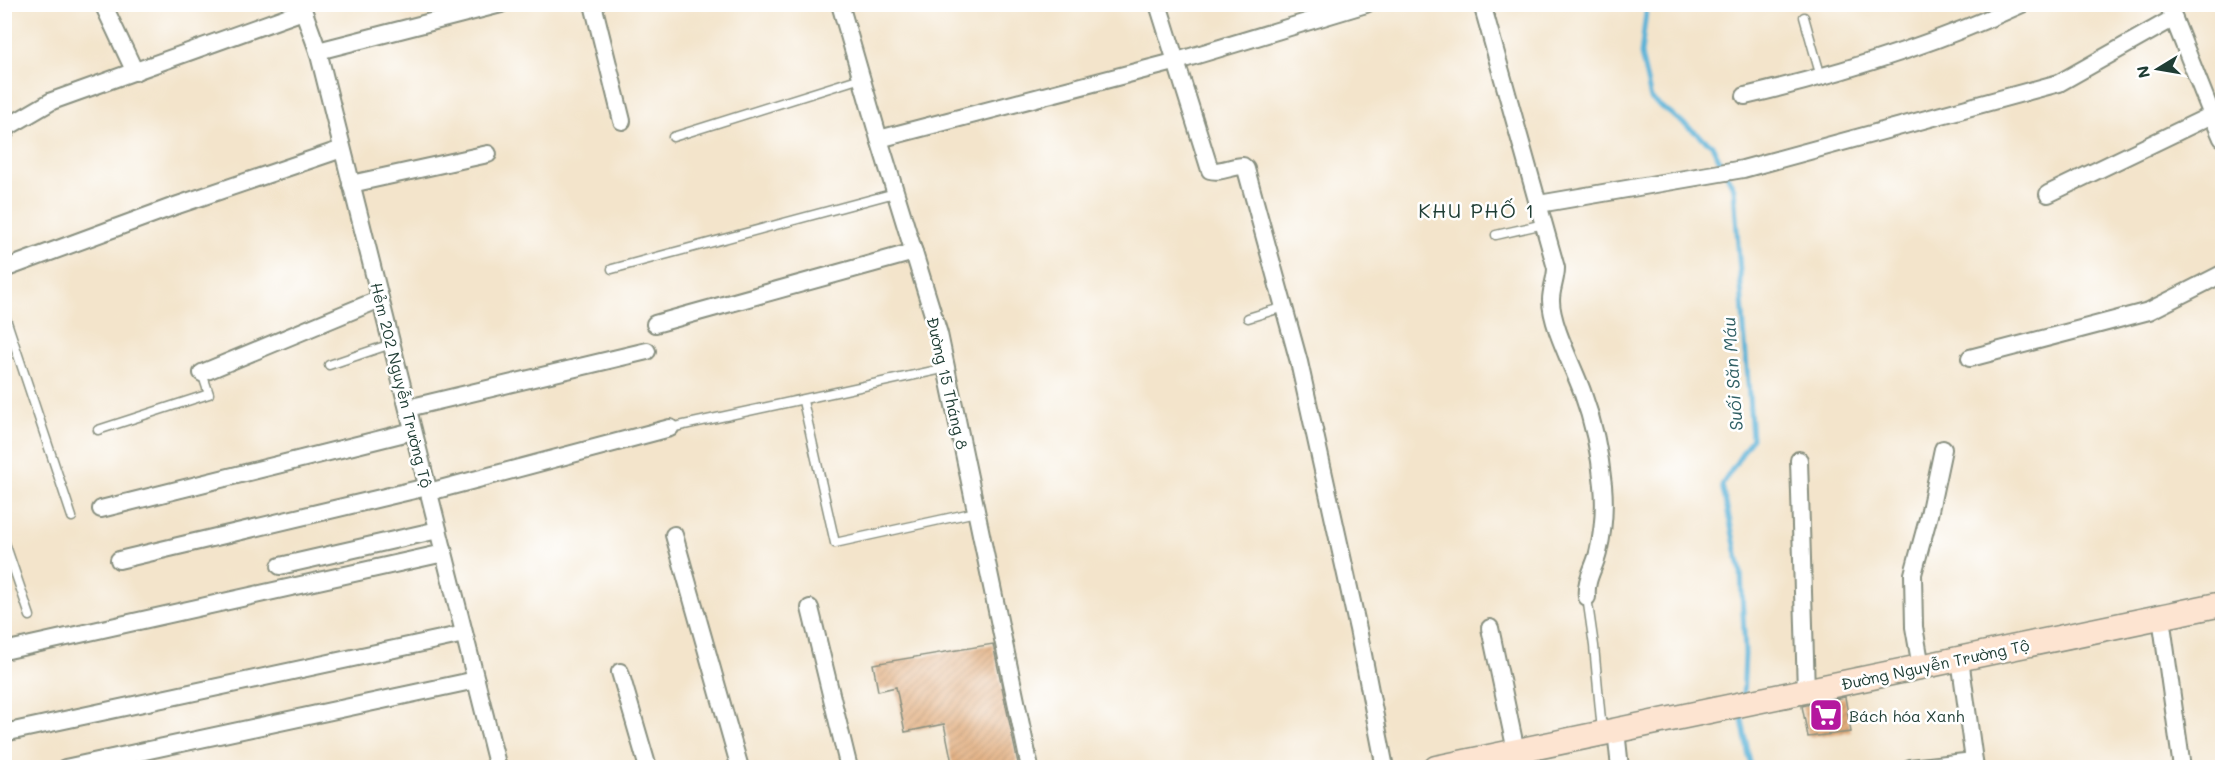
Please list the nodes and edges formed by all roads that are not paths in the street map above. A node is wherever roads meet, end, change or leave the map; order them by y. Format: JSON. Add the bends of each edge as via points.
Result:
{"nodes":[{"id":1,"x":103,"y":4,"type":"edge"},
{"id":2,"x":501,"y":4,"type":"edge"},
{"id":3,"x":593,"y":4,"type":"edge"},
{"id":4,"x":840,"y":4,"type":"edge"},
{"id":5,"x":1158,"y":4,"type":"edge"},
{"id":6,"x":1366,"y":4,"type":"edge"},
{"id":7,"x":1482,"y":4,"type":"edge"},
{"id":8,"x":2022,"y":4,"type":"edge"},
{"id":9,"x":302,"y":8,"type":"edge"},
{"id":10,"x":2171,"y":11,"type":"edge"},
{"id":11,"x":1803,"y":17,"type":"dead end"},
{"id":12,"x":318,"y":51,"type":"junction"},
{"id":13,"x":1174,"y":62,"type":"junction"},
{"id":14,"x":135,"y":72,"type":"junction"},
{"id":15,"x":1821,"y":77,"type":"junction"},
{"id":16,"x":861,"y":78,"type":"junction"},
{"id":17,"x":1744,"y":96,"type":"dead end"},
{"id":18,"x":2212,"y":116,"type":"junction"},
{"id":19,"x":622,"y":121,"type":"dead end"},
{"id":20,"x":6,"y":125,"type":"edge"},
{"id":21,"x":673,"y":137,"type":"dead end"},
{"id":22,"x":2223,"y":138,"type":"edge"},
{"id":23,"x":879,"y":139,"type":"junction"},
{"id":24,"x":342,"y":149,"type":"junction"},
{"id":25,"x":488,"y":154,"type":"dead end"},
{"id":26,"x":351,"y":184,"type":"junction"},
{"id":27,"x":896,"y":193,"type":"junction"},
{"id":28,"x":2048,"y":194,"type":"dead end"},
{"id":29,"x":1539,"y":204,"type":"junction"},
{"id":30,"x":1544,"y":224,"type":"junction"},
{"id":31,"x":1496,"y":235,"type":"dead end"},
{"id":32,"x":914,"y":252,"type":"junction"},
{"id":33,"x":4,"y":269,"type":"edge"},
{"id":34,"x":612,"y":269,"type":"dead end"},
{"id":35,"x":2223,"y":274,"type":"edge"},
{"id":36,"x":380,"y":299,"type":"junction"},
{"id":37,"x":1284,"y":307,"type":"junction"},
{"id":38,"x":4,"y":313,"type":"edge"},
{"id":39,"x":1248,"y":318,"type":"dead end"},
{"id":40,"x":655,"y":324,"type":"dead end"},
{"id":41,"x":391,"y":344,"type":"junction"},
{"id":42,"x":647,"y":351,"type":"dead end"},
{"id":43,"x":1970,"y":357,"type":"dead end"},
{"id":44,"x":329,"y":364,"type":"dead end"},
{"id":45,"x":947,"y":368,"type":"junction"},
{"id":46,"x":202,"y":373,"type":"joint"},
{"id":47,"x":803,"y":401,"type":"junction"},
{"id":48,"x":408,"y":408,"type":"junction"},
{"id":49,"x":670,"y":428,"type":"joint"},
{"id":50,"x":98,"y":430,"type":"dead end"},
{"id":51,"x":413,"y":431,"type":"junction"},
{"id":52,"x":1943,"y":449,"type":"dead end"},
{"id":53,"x":1800,"y":460,"type":"dead end"},
{"id":54,"x":428,"y":490,"type":"junction"},
{"id":55,"x":101,"y":509,"type":"dead end"},
{"id":56,"x":976,"y":512,"type":"junction"},
{"id":57,"x":72,"y":517,"type":"dead end"},
{"id":58,"x":438,"y":530,"type":"junction"},
{"id":59,"x":674,"y":535,"type":"dead end"},
{"id":60,"x":4,"y":540,"type":"edge"},
{"id":61,"x":444,"y":554,"type":"junction"},
{"id":62,"x":119,"y":560,"type":"dead end"},
{"id":63,"x":280,"y":566,"type":"dead end"},
{"id":64,"x":1587,"y":597,"type":"joint"},
{"id":65,"x":2223,"y":604,"type":"edge"},
{"id":66,"x":810,"y":608,"type":"dead end"},
{"id":67,"x":30,"y":616,"type":"dead end"},
{"id":68,"x":2161,"y":617,"type":"junction"},
{"id":69,"x":1490,"y":628,"type":"dead end"},
{"id":70,"x":464,"y":634,"type":"junction"},
{"id":71,"x":4,"y":651,"type":"edge"},
{"id":72,"x":1960,"y":659,"type":"junction"},
{"id":73,"x":1921,"y":667,"type":"junction"},
{"id":74,"x":620,"y":672,"type":"dead end"},
{"id":75,"x":476,"y":680,"type":"junction"},
{"id":76,"x":1806,"y":691,"type":"junction"},
{"id":77,"x":1609,"y":731,"type":"junction"},
{"id":78,"x":4,"y":733,"type":"edge"},
{"id":79,"x":1516,"y":751,"type":"junction"},
{"id":80,"x":1466,"y":764,"type":"edge"},
{"id":81,"x":1974,"y":764,"type":"edge"},
{"id":82,"x":65,"y":768,"type":"edge"},
{"id":83,"x":498,"y":768,"type":"edge"},
{"id":84,"x":648,"y":768,"type":"edge"},
{"id":85,"x":740,"y":768,"type":"edge"},
{"id":86,"x":849,"y":768,"type":"edge"},
{"id":87,"x":1030,"y":768,"type":"edge"},
{"id":88,"x":1385,"y":768,"type":"edge"},
{"id":89,"x":1436,"y":768,"type":"edge"},
{"id":90,"x":1620,"y":768,"type":"edge"},
{"id":91,"x":1910,"y":768,"type":"edge"},
{"id":92,"x":2182,"y":768,"type":"edge"}],
"edges":[{"from":1,"to":14,"type":"street"},
{"from":2,"to":12,"type":"street"},
{"from":3,"to":19,"type":"street"},
{"from":4,"to":16,"type":"street","name":"Đường 15 Tháng 8"},
{"from":5,"to":13,"type":"street"},
{"from":6,"to":13,"type":"street"},
{"from":7,"to":29,"type":"street"},
{"from":8,"to":15,"type":"street","via":[[1971,28]]},
{"from":9,"to":12,"type":"street","name":"Hẻm 202 Nguyễn Trường Tộ"},
{"from":9,"to":14,"type":"street"},
{"from":10,"to":18,"type":"street"},
{"from":10,"to":29,"type":"street","via":[[2059,83],[1743,169]]},
{"from":11,"to":15,"type":"lane"},
{"from":12,"to":24,"type":"street","name":"Hẻm 202 Nguyễn Trường Tộ"},
{"from":13,"to":23,"type":"street"},
{"from":13,"to":37,"type":"street","via":[[1210,170],[1239,166],[1246,169]]},
{"from":14,"to":20,"type":"street","via":[[52,101]]},
{"from":15,"to":17,"type":"street"},
{"from":16,"to":21,"type":"lane"},
{"from":16,"to":23,"type":"street","name":"Đường 15 Tháng 8"},
{"from":18,"to":22,"type":"street"},
{"from":18,"to":28,"type":"street"},
{"from":23,"to":27,"type":"street","name":"Đường 15 Tháng 8"},
{"from":24,"to":26,"type":"street","name":"Hẻm 202 Nguyễn Trường Tộ"},
{"from":24,"to":33,"type":"street"},
{"from":25,"to":26,"type":"street"},
{"from":26,"to":36,"type":"street","name":"Hẻm 202 Nguyễn Trường Tộ"},
{"from":27,"to":32,"type":"street","name":"Đường 15 Tháng 8"},
{"from":27,"to":34,"type":"lane"},
{"from":29,"to":30,"type":"street"},
{"from":30,"to":31,"type":"lane"},
{"from":30,"to":64,"type":"street","via":[[1556,268],[1551,300],[1555,320],[1583,393],[1600,461],[1603,528],[1598,555],[1587,580]]},
{"from":32,"to":40,"type":"street"},
{"from":32,"to":45,"type":"street","name":"Đường 15 Tháng 8"},
{"from":35,"to":43,"type":"street","via":[[2149,311]]},
{"from":36,"to":41,"type":"street","name":"Hẻm 202 Nguyễn Trường Tộ"},
{"from":36,"to":46,"type":"street"},
{"from":37,"to":39,"type":"lane"},
{"from":37,"to":88,"type":"street","via":[[1353,606]]},
{"from":38,"to":57,"type":"lane"},
{"from":41,"to":44,"type":"lane"},
{"from":41,"to":48,"type":"street","name":"Hẻm 202 Nguyễn Trường Tộ"},
{"from":42,"to":48,"type":"street"},
{"from":45,"to":47,"type":"lane"},
{"from":45,"to":56,"type":"street","name":"Đường 15 Tháng 8"},
{"from":46,"to":50,"type":"lane","via":[[209,394]]},
{"from":47,"to":49,"type":"lane"},
{"from":47,"to":56,"type":"lane","via":[[835,543]]},
{"from":48,"to":51,"type":"street","name":"Hẻm 202 Nguyễn Trường Tộ"},
{"from":49,"to":54,"type":"street"},
{"from":51,"to":54,"type":"street","name":"Hẻm 202 Nguyễn Trường Tộ"},
{"from":51,"to":55,"type":"street"},
{"from":52,"to":73,"type":"street","via":[[1913,573],[1914,627]]},
{"from":53,"to":76,"type":"street"},
{"from":54,"to":58,"type":"street","name":"Hẻm 202 Nguyễn Trường Tộ"},
{"from":54,"to":62,"type":"street"},
{"from":56,"to":87,"type":"street","name":"Đường 15 Tháng 8"},
{"from":58,"to":61,"type":"street","name":"Hẻm 202 Nguyễn Trường Tộ"},
{"from":58,"to":63,"type":"street"},
{"from":59,"to":85,"type":"street"},
{"from":60,"to":67,"type":"lane"},
{"from":61,"to":70,"type":"street","name":"Hẻm 202 Nguyễn Trường Tộ"},
{"from":61,"to":71,"type":"street"},
{"from":64,"to":77,"type":"lane"},
{"from":65,"to":68,"type":"main road","name":"Đường Nguyễn Trường Tộ"},
{"from":66,"to":86,"type":"street"},
{"from":68,"to":72,"type":"main road","name":"Đường Nguyễn Trường Tộ"},
{"from":68,"to":92,"type":"street"},
{"from":69,"to":79,"type":"street"},
{"from":70,"to":75,"type":"street","name":"Hẻm 202 Nguyễn Trường Tộ"},
{"from":70,"to":78,"type":"street"},
{"from":72,"to":73,"type":"main road","name":"Đường Nguyễn Trường Tộ"},
{"from":72,"to":81,"type":"street"},
{"from":73,"to":76,"type":"main road","name":"Đường Nguyễn Trường Tộ"},
{"from":74,"to":84,"type":"street"},
{"from":75,"to":82,"type":"street"},
{"from":75,"to":83,"type":"street","name":"Hẻm 202 Nguyễn Trường Tộ"},
{"from":76,"to":77,"type":"main road","name":"Đường Nguyễn Trường Tộ"},
{"from":77,"to":79,"type":"main road","name":"Đường Nguyễn Trường Tộ"},
{"from":77,"to":90,"type":"street"},
{"from":79,"to":80,"type":"main road","name":"Đường Nguyễn Trường Tộ"},
{"from":80,"to":89,"type":"main road","name":"Đường Nguyễn Trường Tộ"},
{"from":81,"to":91,"type":"street"}]}
